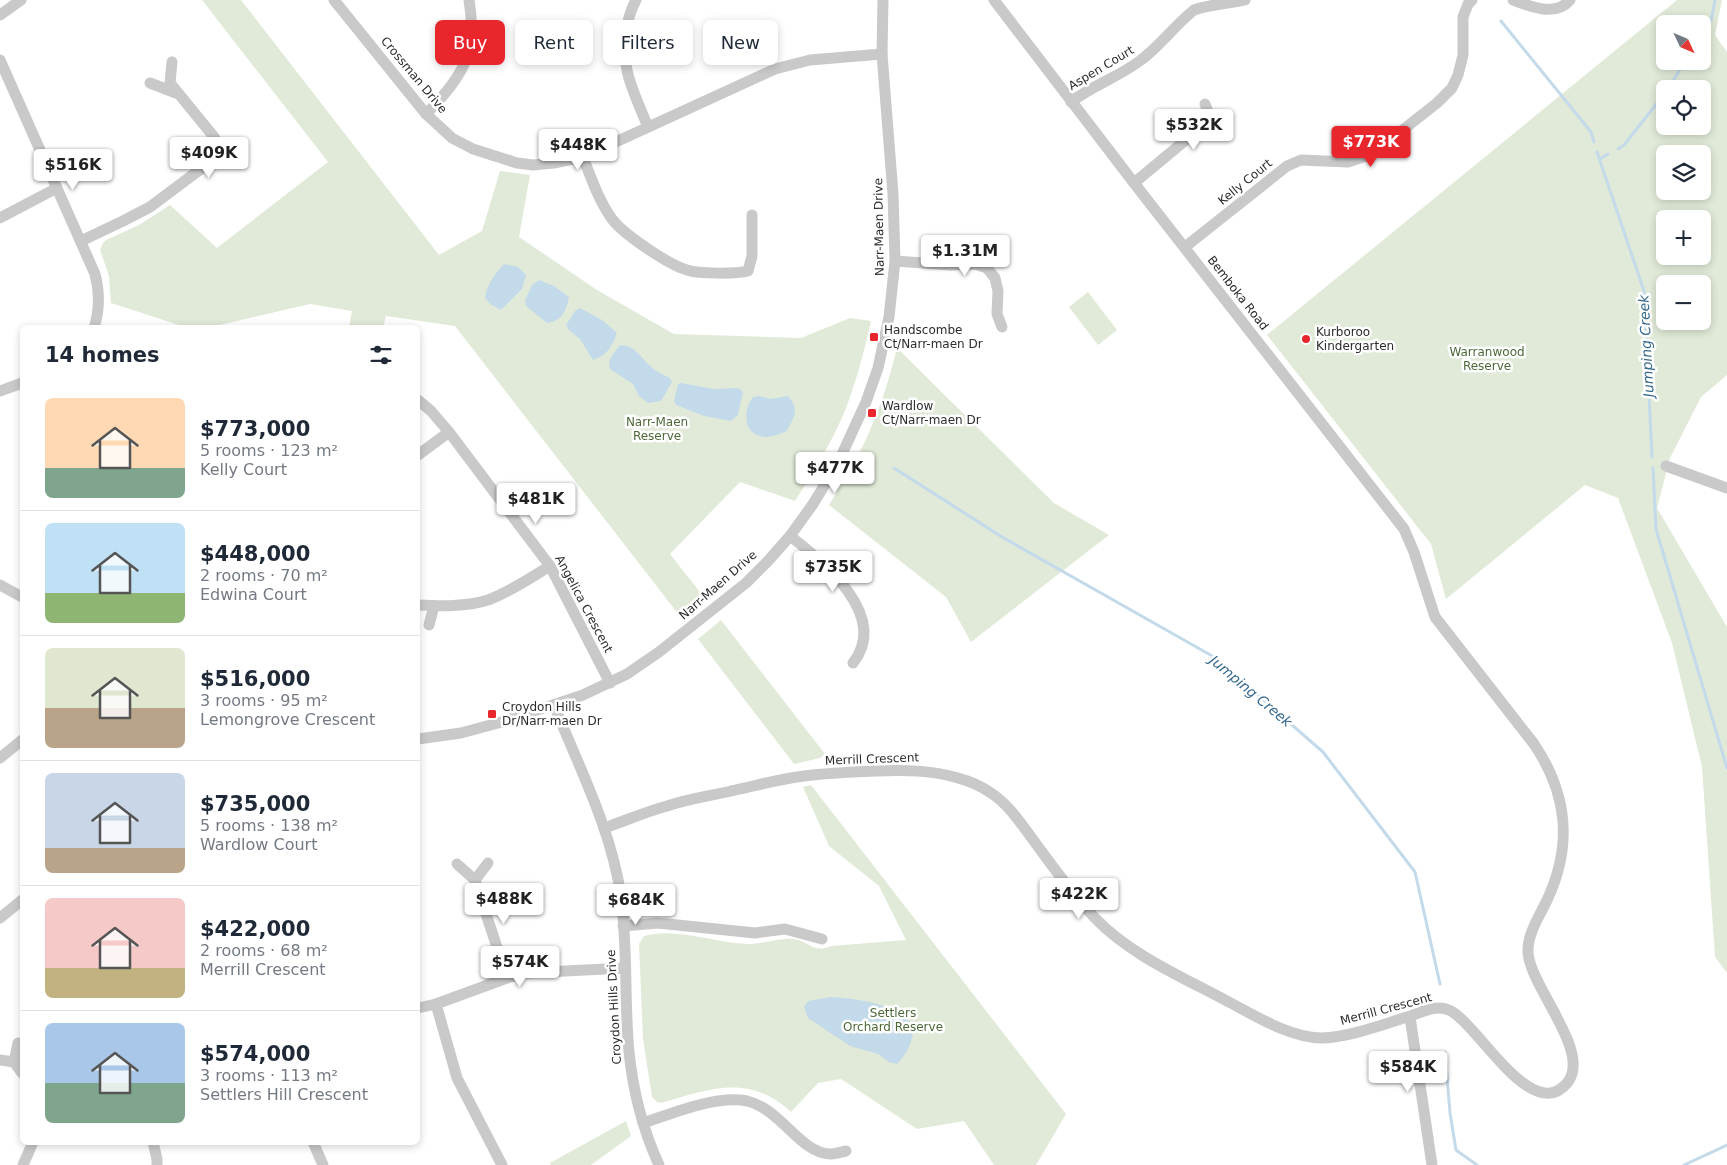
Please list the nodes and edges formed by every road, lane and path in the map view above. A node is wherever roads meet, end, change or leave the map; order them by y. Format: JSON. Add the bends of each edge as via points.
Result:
{"nodes":[{"id":1,"x":21,"y":0,"type":"edge"},
{"id":2,"x":334,"y":0,"type":"edge"},
{"id":3,"x":469,"y":0,"type":"edge"},
{"id":4,"x":636,"y":0,"type":"edge"},
{"id":5,"x":883,"y":0,"type":"edge"},
{"id":6,"x":994,"y":0,"type":"edge"},
{"id":7,"x":1245,"y":0,"type":"edge"},
{"id":8,"x":1472,"y":0,"type":"edge"},
{"id":9,"x":1513,"y":0,"type":"edge"},
{"id":10,"x":1570,"y":0,"type":"edge"},
{"id":11,"x":0,"y":15,"type":"edge"},
{"id":12,"x":882,"y":54,"type":"junction"},
{"id":13,"x":0,"y":60,"type":"edge"},
{"id":14,"x":172,"y":62,"type":"dead end"},
{"id":15,"x":150,"y":83,"type":"dead end"},
{"id":16,"x":5,"y":84,"type":"edge"},
{"id":17,"x":176,"y":93,"type":"junction"},
{"id":18,"x":1072,"y":102,"type":"junction"},
{"id":19,"x":1205,"y":104,"type":"dead end"},
{"id":20,"x":426,"y":114,"type":"junction"},
{"id":21,"x":648,"y":127,"type":"junction"},
{"id":22,"x":583,"y":157,"type":"junction"},
{"id":23,"x":1134,"y":183,"type":"junction"},
{"id":24,"x":57,"y":188,"type":"junction"},
{"id":25,"x":752,"y":216,"type":"dead end"},
{"id":26,"x":0,"y":218,"type":"edge"},
{"id":27,"x":81,"y":241,"type":"junction"},
{"id":28,"x":1185,"y":247,"type":"junction"},
{"id":29,"x":895,"y":261,"type":"junction"},
{"id":30,"x":95,"y":325,"type":"edge"},
{"id":31,"x":1002,"y":327,"type":"dead end"},
{"id":32,"x":20,"y":384,"type":"edge"},
{"id":33,"x":0,"y":392,"type":"edge"},
{"id":34,"x":420,"y":402,"type":"edge"},
{"id":35,"x":449,"y":432,"type":"junction"},
{"id":36,"x":420,"y":454,"type":"edge"},
{"id":37,"x":1666,"y":466,"type":"dead end"},
{"id":38,"x":1727,"y":488,"type":"edge"},
{"id":39,"x":790,"y":536,"type":"junction"},
{"id":40,"x":550,"y":566,"type":"junction"},
{"id":41,"x":0,"y":585,"type":"edge"},
{"id":42,"x":20,"y":596,"type":"edge"},
{"id":43,"x":420,"y":605,"type":"edge"},
{"id":44,"x":434,"y":606,"type":"junction"},
{"id":45,"x":1435,"y":617,"type":"joint"},
{"id":46,"x":429,"y":626,"type":"dead end"},
{"id":47,"x":853,"y":664,"type":"dead end"},
{"id":48,"x":610,"y":683,"type":"junction"},
{"id":49,"x":554,"y":704,"type":"junction"},
{"id":50,"x":420,"y":739,"type":"edge"},
{"id":51,"x":20,"y":742,"type":"edge"},
{"id":52,"x":0,"y":758,"type":"edge"},
{"id":53,"x":604,"y":828,"type":"junction"},
{"id":54,"x":488,"y":863,"type":"dead end"},
{"id":55,"x":457,"y":864,"type":"dead end"},
{"id":56,"x":476,"y":880,"type":"junction"},
{"id":57,"x":20,"y":902,"type":"edge"},
{"id":58,"x":0,"y":918,"type":"edge"},
{"id":59,"x":623,"y":926,"type":"junction"},
{"id":60,"x":822,"y":939,"type":"dead end"},
{"id":61,"x":625,"y":968,"type":"junction"},
{"id":62,"x":507,"y":978,"type":"junction"},
{"id":63,"x":436,"y":1004,"type":"junction"},
{"id":64,"x":420,"y":1008,"type":"edge"},
{"id":65,"x":1410,"y":1017,"type":"junction"},
{"id":66,"x":18,"y":1043,"type":"dead end"},
{"id":67,"x":0,"y":1060,"type":"edge"},
{"id":68,"x":14,"y":1062,"type":"junction"},
{"id":69,"x":20,"y":1070,"type":"edge"},
{"id":70,"x":643,"y":1123,"type":"junction"},
{"id":71,"x":32,"y":1145,"type":"edge"},
{"id":72,"x":154,"y":1145,"type":"edge"},
{"id":73,"x":314,"y":1145,"type":"edge"},
{"id":74,"x":846,"y":1151,"type":"dead end"},
{"id":75,"x":831,"y":1159,"type":"edge"},
{"id":76,"x":23,"y":1165,"type":"edge"},
{"id":77,"x":157,"y":1165,"type":"edge"},
{"id":78,"x":323,"y":1165,"type":"edge"},
{"id":79,"x":502,"y":1165,"type":"edge"},
{"id":80,"x":659,"y":1165,"type":"edge"},
{"id":81,"x":1432,"y":1165,"type":"edge"}],
"edges":[{"from":1,"to":11,"type":"street"},
{"from":2,"to":20,"type":"street","name":"Crossman Drive"},
{"from":3,"to":20,"type":"street","via":[[472,36],[467,56],[447,93]]},
{"from":4,"to":21,"type":"street","via":[[627,27],[624,58],[628,79]]},
{"from":5,"to":12,"type":"street","name":"Narr-Maen Drive"},
{"from":6,"to":18,"type":"street","name":"Bemboka Road"},
{"from":7,"to":18,"type":"street","name":"Aspen Court","via":[[1194,10],[1142,59]]},
{"from":8,"to":28,"type":"street","name":"Kelly Court","via":[[1463,17],[1463,55],[1458,76],[1452,88],[1437,103],[1372,154],[1348,162],[1301,160],[1286,166]]},
{"from":9,"to":10,"type":"street","via":[[1550,10],[1564,7]]},
{"from":12,"to":21,"type":"street","name":"Crossman Drive","via":[[810,60],[775,68]]},
{"from":12,"to":29,"type":"street","name":"Narr-Maen Drive"},
{"from":13,"to":16,"type":"street"},
{"from":14,"to":17,"type":"street","via":[[170,84]]},
{"from":15,"to":17,"type":"street"},
{"from":16,"to":24,"type":"street"},
{"from":17,"to":27,"type":"street","via":[[222,150],[150,207]]},
{"from":18,"to":23,"type":"street","name":"Bemboka Road"},
{"from":19,"to":23,"type":"street","via":[[1212,119]]},
{"from":20,"to":22,"type":"street","name":"Crossman Drive","via":[[452,138],[473,149],[517,163],[533,165]]},
{"from":21,"to":22,"type":"street","name":"Crossman Drive"},
{"from":22,"to":25,"type":"street","via":[[605,208],[622,230],[688,270],[748,271],[752,256]]},
{"from":23,"to":28,"type":"street","name":"Bemboka Road"},
{"from":24,"to":26,"type":"street"},
{"from":24,"to":27,"type":"street"},
{"from":27,"to":30,"type":"street","via":[[98,284],[99,306]]},
{"from":28,"to":45,"type":"street","name":"Bemboka Road","via":[[1404,529]]},
{"from":29,"to":31,"type":"street","via":[[976,264],[988,268],[996,278],[997,314]]},
{"from":29,"to":39,"type":"street","name":"Narr-Maen Drive","via":[[889,317],[878,368],[866,402],[838,463]]},
{"from":32,"to":33,"type":"street"},
{"from":34,"to":35,"type":"street","name":"Angelica Crescent"},
{"from":35,"to":36,"type":"street"},
{"from":35,"to":40,"type":"street","name":"Angelica Crescent"},
{"from":37,"to":38,"type":"street"},
{"from":39,"to":47,"type":"street","via":[[831,571],[855,604],[864,623],[865,637],[862,650]]},
{"from":39,"to":48,"type":"street","name":"Narr-Maen Drive","via":[[726,599],[643,663]]},
{"from":40,"to":44,"type":"street","via":[[488,600]]},
{"from":40,"to":48,"type":"street","name":"Angelica Crescent"},
{"from":41,"to":42,"type":"street"},
{"from":43,"to":44,"type":"street"},
{"from":44,"to":46,"type":"street"},
{"from":45,"to":65,"type":"street","name":"Merrill Crescent","via":[[1534,744],[1557,788],[1563,816],[1562,855],[1554,885],[1531,934],[1528,953],[1536,978],[1570,1045],[1573,1071],[1557,1090],[1535,1091],[1526,1087],[1459,1016],[1444,1008],[1436,1008]]},
{"from":48,"to":49,"type":"street","name":"Narr-Maen Drive"},
{"from":49,"to":50,"type":"street","name":"Narr-Maen Drive","via":[[461,733]]},
{"from":49,"to":53,"type":"street","name":"Croydon Hills Drive"},
{"from":51,"to":52,"type":"street"},
{"from":53,"to":59,"type":"street","name":"Croydon Hills Drive","via":[[617,876]]},
{"from":53,"to":65,"type":"street","name":"Merrill Crescent","via":[[682,802],[802,776],[907,770],[948,776],[982,787],[1005,804],[1094,917],[1121,941],[1228,1001],[1277,1026],[1314,1037],[1334,1037]]},
{"from":54,"to":56,"type":"street"},
{"from":55,"to":56,"type":"street"},
{"from":56,"to":62,"type":"street"},
{"from":57,"to":58,"type":"street"},
{"from":59,"to":60,"type":"street","via":[[658,923],[755,933],[785,929]]},
{"from":59,"to":61,"type":"street","name":"Croydon Hills Drive"},
{"from":61,"to":62,"type":"street","via":[[526,973]]},
{"from":61,"to":70,"type":"street","name":"Croydon Hills Drive","via":[[630,1061]]},
{"from":62,"to":63,"type":"street"},
{"from":63,"to":64,"type":"street"},
{"from":63,"to":79,"type":"street","via":[[457,1078]]},
{"from":65,"to":81,"type":"street"},
{"from":66,"to":68,"type":"street"},
{"from":67,"to":68,"type":"street"},
{"from":68,"to":69,"type":"street"},
{"from":70,"to":75,"type":"street","via":[[719,1100],[739,1100],[762,1105],[804,1143]]},
{"from":70,"to":80,"type":"street","name":"Croydon Hills Drive"},
{"from":71,"to":76,"type":"street"},
{"from":72,"to":77,"type":"street"},
{"from":73,"to":78,"type":"street"},
{"from":74,"to":75,"type":"street"}]}
